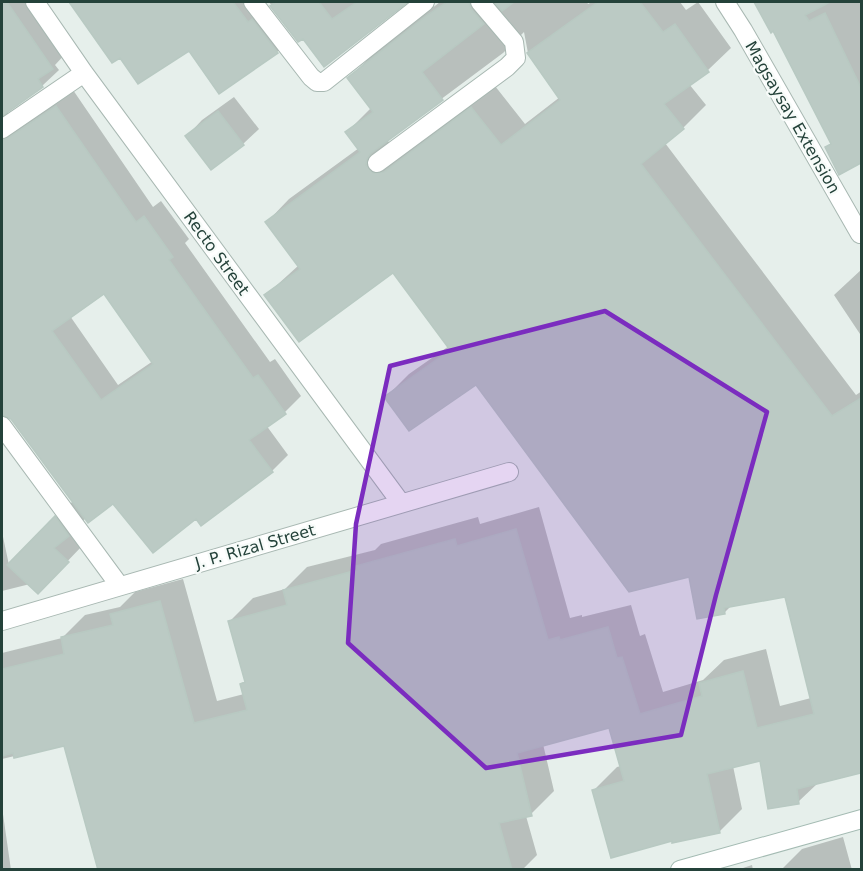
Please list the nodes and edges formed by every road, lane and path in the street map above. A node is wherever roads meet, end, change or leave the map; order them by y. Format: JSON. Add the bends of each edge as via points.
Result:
{"nodes":[{"id":1,"x":35,"y":2,"type":"edge"},
{"id":2,"x":425,"y":2,"type":"edge"},
{"id":3,"x":480,"y":2,"type":"edge"},
{"id":4,"x":725,"y":2,"type":"edge"},
{"id":5,"x":257,"y":3,"type":"edge"},
{"id":6,"x":84,"y":73,"type":"junction"},
{"id":7,"x":2,"y":129,"type":"edge"},
{"id":8,"x":377,"y":163,"type":"dead end"},
{"id":9,"x":860,"y":234,"type":"dead end"},
{"id":10,"x":2,"y":426,"type":"edge"},
{"id":11,"x":509,"y":472,"type":"dead end"},
{"id":12,"x":401,"y":503,"type":"junction"},
{"id":13,"x":119,"y":585,"type":"junction"},
{"id":14,"x":2,"y":621,"type":"edge"},
{"id":15,"x":861,"y":819,"type":"edge"},
{"id":16,"x":680,"y":870,"type":"edge"}],
"edges":[{"from":1,"to":6,"type":"street","name":"Recto Street"},
{"from":2,"to":5,"type":"street","via":[[324,82],[311,77]]},
{"from":3,"to":8,"type":"street","via":[[514,42],[516,58]]},
{"from":4,"to":9,"type":"street","name":"Magsaysay Extension"},
{"from":6,"to":7,"type":"street"},
{"from":6,"to":12,"type":"street","name":"Recto Street"},
{"from":10,"to":13,"type":"street"},
{"from":11,"to":12,"type":"street","name":"J. P. Rizal Street"},
{"from":12,"to":13,"type":"street","name":"J. P. Rizal Street"},
{"from":13,"to":14,"type":"street","name":"J. P. Rizal Street"},
{"from":15,"to":16,"type":"street"}]}
